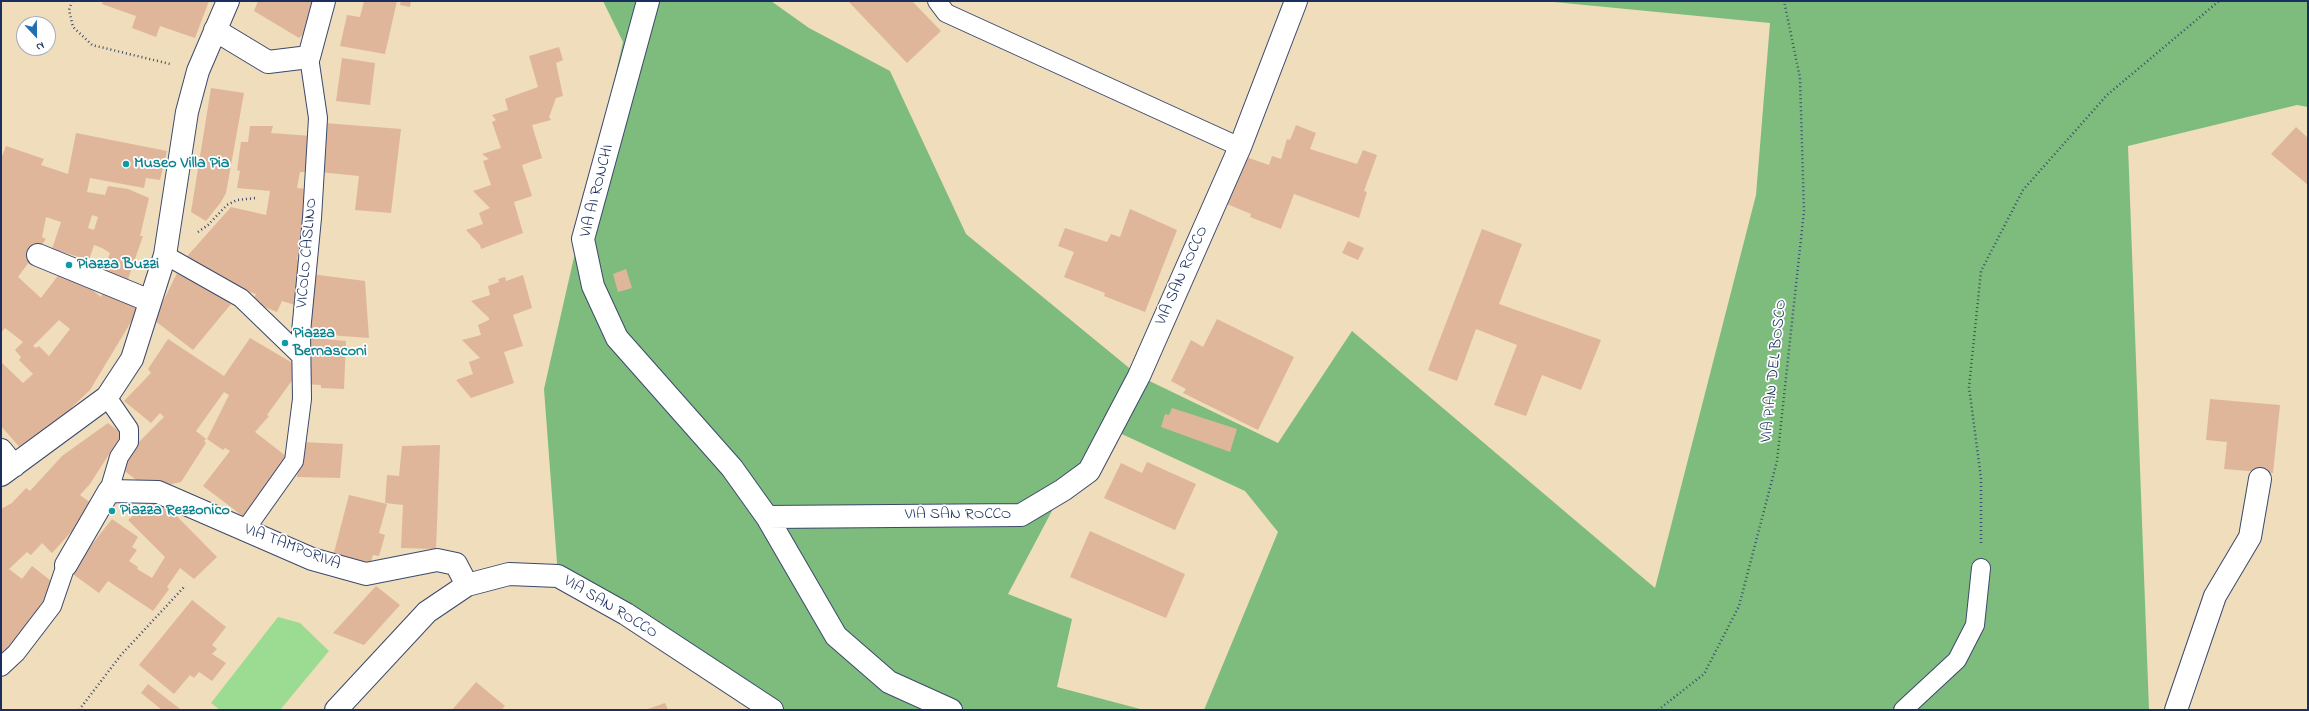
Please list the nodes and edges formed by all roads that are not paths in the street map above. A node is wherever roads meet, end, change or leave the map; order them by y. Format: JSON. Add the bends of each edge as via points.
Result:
{"nodes":[{"id":1,"x":228,"y":1,"type":"edge"},
{"id":2,"x":324,"y":1,"type":"edge"},
{"id":3,"x":648,"y":1,"type":"edge"},
{"id":4,"x":937,"y":1,"type":"edge"},
{"id":5,"x":1296,"y":1,"type":"edge"},
{"id":6,"x":215,"y":30,"type":"junction"},
{"id":7,"x":309,"y":57,"type":"junction"},
{"id":8,"x":1240,"y":147,"type":"junction"},
{"id":9,"x":38,"y":255,"type":"dead end"},
{"id":10,"x":165,"y":256,"type":"junction"},
{"id":11,"x":150,"y":301,"type":"junction"},
{"id":12,"x":301,"y":356,"type":"junction"},
{"id":13,"x":107,"y":397,"type":"junction"},
{"id":14,"x":6,"y":464,"type":"edge"},
{"id":15,"x":2260,"y":479,"type":"dead end"},
{"id":16,"x":109,"y":491,"type":"junction"},
{"id":17,"x":767,"y":517,"type":"junction"},
{"id":18,"x":245,"y":530,"type":"junction"},
{"id":19,"x":66,"y":565,"type":"joint"},
{"id":20,"x":1981,"y":568,"type":"road end"},
{"id":21,"x":467,"y":585,"type":"junction"},
{"id":22,"x":1,"y":667,"type":"edge"},
{"id":23,"x":336,"y":710,"type":"edge"},
{"id":24,"x":772,"y":710,"type":"edge"},
{"id":25,"x":951,"y":710,"type":"edge"},
{"id":26,"x":1903,"y":710,"type":"edge"},
{"id":27,"x":2176,"y":710,"type":"edge"}],
"edges":[{"from":1,"to":6,"type":"street"},
{"from":2,"to":7,"type":"street"},
{"from":3,"to":17,"type":"street","name":"VIA AI RONCHI","via":[[583,239],[594,286],[617,338],[732,468]]},
{"from":4,"to":8,"type":"lane","via":[[946,13]]},
{"from":5,"to":8,"type":"street","name":"VIA SAN ROCCO"},
{"from":6,"to":7,"type":"street","via":[[268,62]]},
{"from":6,"to":10,"type":"street","via":[[198,71],[187,112]]},
{"from":7,"to":12,"type":"lane","name":"VICOLO CASLINO","via":[[318,118],[312,218],[302,306]]},
{"from":8,"to":17,"type":"street","name":"VIA SAN ROCCO","via":[[1139,376],[1089,471],[1021,515]]},
{"from":9,"to":11,"type":"street"},
{"from":10,"to":11,"type":"street"},
{"from":10,"to":12,"type":"lane","via":[[241,298]]},
{"from":11,"to":13,"type":"street","via":[[132,359]]},
{"from":12,"to":18,"type":"lane","name":"VICOLO CASLINO","via":[[302,399],[294,461]]},
{"from":13,"to":14,"type":"street"},
{"from":13,"to":16,"type":"lane","via":[[129,429],[129,442],[119,457]]},
{"from":15,"to":27,"type":"street","via":[[2250,537],[2215,596]]},
{"from":16,"to":18,"type":"street","name":"VIA TAMPORIVA","via":[[158,492]]},
{"from":16,"to":19,"type":"street"},
{"from":17,"to":25,"type":"street","via":[[836,636],[890,682]]},
{"from":18,"to":21,"type":"street","name":"VIA TAMPORIVA","via":[[312,559],[366,574],[437,560],[456,564]]},
{"from":19,"to":22,"type":"lane","via":[[52,606],[16,653]]},
{"from":20,"to":26,"type":"lane","via":[[1975,625],[1957,660]]},
{"from":21,"to":23,"type":"street","name":"VIA SAN ROCCO","via":[[427,612]]},
{"from":21,"to":24,"type":"street","name":"VIA SAN ROCCO","via":[[509,574],[558,576],[626,614]]}]}
